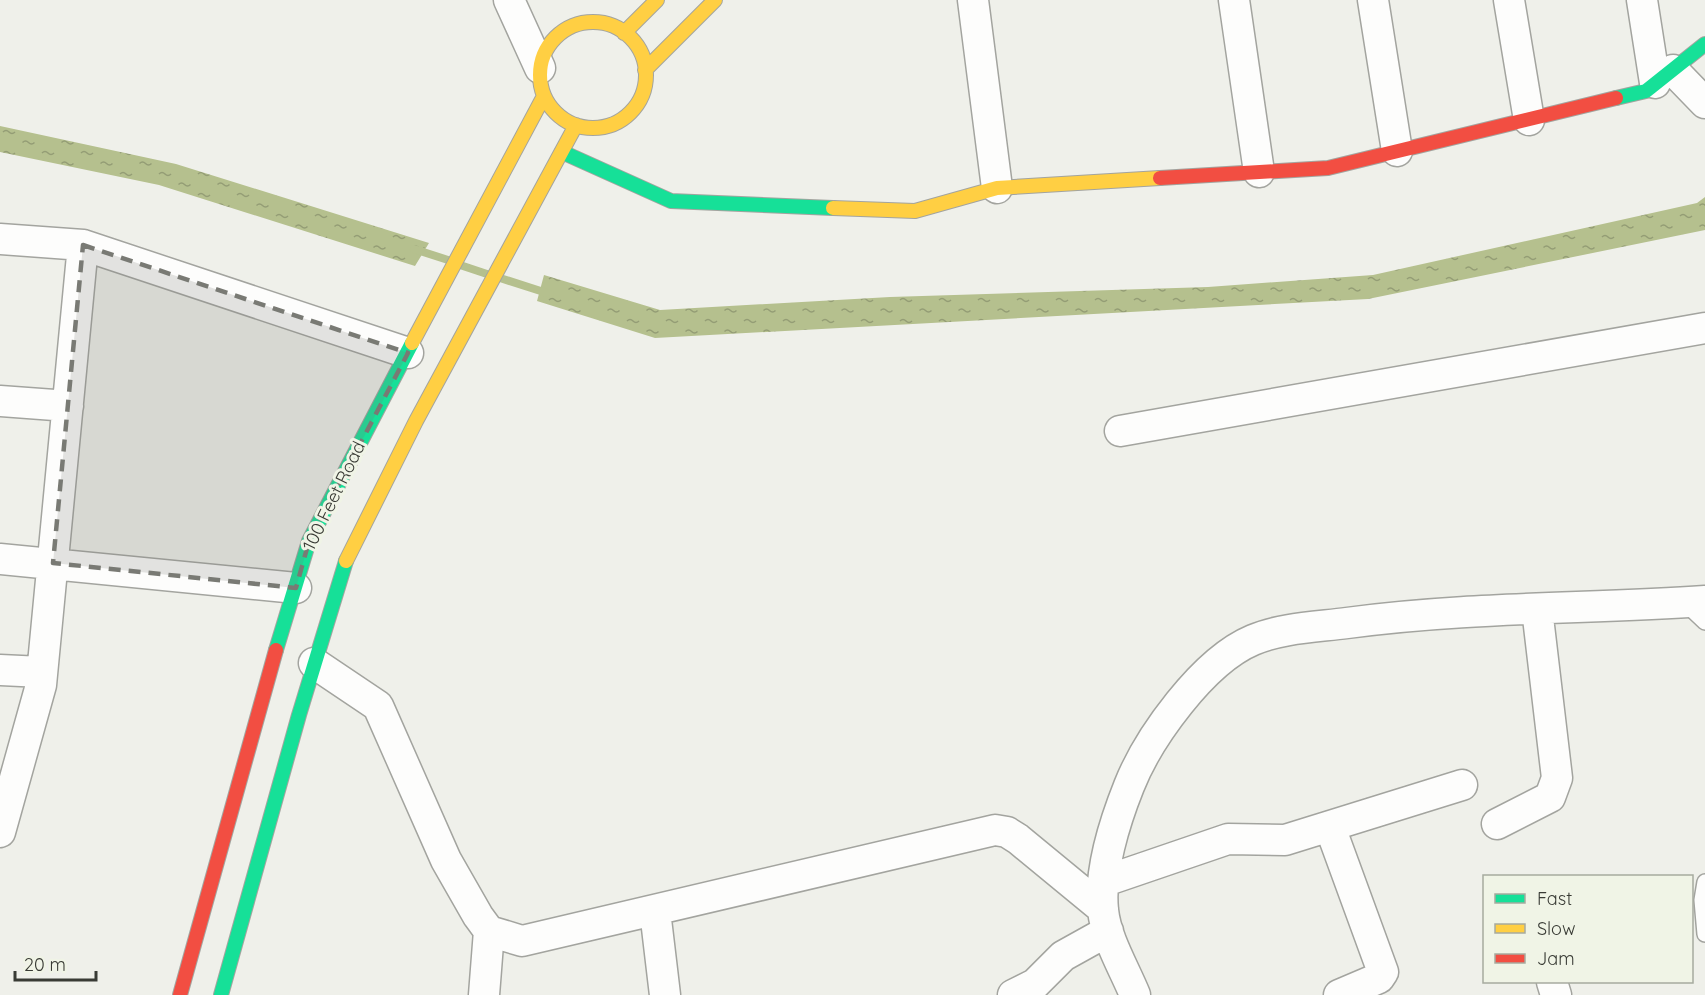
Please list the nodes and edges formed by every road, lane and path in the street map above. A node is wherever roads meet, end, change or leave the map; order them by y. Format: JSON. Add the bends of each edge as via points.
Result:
{"nodes":[{"id":1,"x":509,"y":0,"type":"edge"},
{"id":2,"x":657,"y":0,"type":"edge"},
{"id":3,"x":715,"y":0,"type":"edge"},
{"id":4,"x":973,"y":0,"type":"edge"},
{"id":5,"x":1234,"y":0,"type":"edge"},
{"id":6,"x":1373,"y":0,"type":"edge"},
{"id":7,"x":1509,"y":0,"type":"edge"},
{"id":8,"x":1642,"y":0,"type":"edge"},
{"id":9,"x":624,"y":33,"type":"junction"},
{"id":10,"x":1705,"y":44,"type":"edge"},
{"id":11,"x":645,"y":70,"type":"junction"},
{"id":12,"x":1664,"y":76,"type":"junction"},
{"id":13,"x":542,"y":82,"type":"junction"},
{"id":14,"x":1705,"y":103,"type":"edge"},
{"id":15,"x":1529,"y":120,"type":"junction"},
{"id":16,"x":576,"y":125,"type":"junction"},
{"id":17,"x":1397,"y":151,"type":"junction"},
{"id":18,"x":562,"y":152,"type":"junction"},
{"id":19,"x":1259,"y":172,"type":"junction"},
{"id":20,"x":997,"y":188,"type":"junction"},
{"id":21,"x":0,"y":239,"type":"edge"},
{"id":22,"x":83,"y":245,"type":"junction"},
{"id":23,"x":1705,"y":328,"type":"edge"},
{"id":24,"x":408,"y":353,"type":"junction"},
{"id":25,"x":0,"y":401,"type":"edge"},
{"id":26,"x":68,"y":406,"type":"junction"},
{"id":27,"x":1120,"y":431,"type":"dead end"},
{"id":28,"x":0,"y":559,"type":"edge"},
{"id":29,"x":52,"y":562,"type":"junction"},
{"id":30,"x":296,"y":588,"type":"junction"},
{"id":31,"x":1537,"y":609,"type":"junction"},
{"id":32,"x":1698,"y":609,"type":"edge"},
{"id":33,"x":314,"y":663,"type":"junction"},
{"id":34,"x":0,"y":670,"type":"edge"},
{"id":35,"x":42,"y":672,"type":"junction"},
{"id":36,"x":7,"y":785,"type":"edge"},
{"id":37,"x":1462,"y":785,"type":"dead end"},
{"id":38,"x":1497,"y":824,"type":"dead end"},
{"id":39,"x":1330,"y":826,"type":"junction"},
{"id":40,"x":0,"y":832,"type":"edge"},
{"id":41,"x":1705,"y":882,"type":"edge"},
{"id":42,"x":1105,"y":907,"type":"junction"},
{"id":43,"x":655,"y":911,"type":"junction"},
{"id":44,"x":489,"y":931,"type":"junction"},
{"id":45,"x":1705,"y":934,"type":"edge"},
{"id":46,"x":180,"y":995,"type":"edge"},
{"id":47,"x":221,"y":995,"type":"edge"},
{"id":48,"x":484,"y":995,"type":"edge"},
{"id":49,"x":665,"y":995,"type":"edge"},
{"id":50,"x":1013,"y":995,"type":"edge"},
{"id":51,"x":1135,"y":995,"type":"edge"},
{"id":52,"x":1339,"y":995,"type":"edge"}],
"edges":[{"from":1,"to":13,"type":"street"},
{"from":2,"to":9,"type":"main road"},
{"from":3,"to":11,"type":"main road"},
{"from":4,"to":20,"type":"street"},
{"from":5,"to":19,"type":"street"},
{"from":6,"to":17,"type":"street"},
{"from":7,"to":15,"type":"street"},
{"from":8,"to":12,"type":"street"},
{"from":9,"to":11,"type":"main road","via":[[641,52]]},
{"from":9,"to":13,"type":"main road","name":"100 Feet Road","via":[[605,23],[590,22],[562,31],[552,41]]},
{"from":10,"to":12,"type":"main road"},
{"from":11,"to":16,"type":"main road","via":[[640,98],[620,120],[591,128]]},
{"from":12,"to":14,"type":"street"},
{"from":12,"to":15,"type":"main road","via":[[1646,91]]},
{"from":13,"to":16,"type":"main road","via":[[552,109]]},
{"from":13,"to":24,"type":"main road","name":"100 Feet Road","via":[[471,236]]},
{"from":15,"to":17,"type":"main road"},
{"from":16,"to":18,"type":"main road"},
{"from":17,"to":19,"type":"main road","via":[[1328,168]]},
{"from":18,"to":20,"type":"main road","via":[[671,201],[915,211]]},
{"from":18,"to":33,"type":"main road","via":[[347,557]]},
{"from":19,"to":20,"type":"main road"},
{"from":21,"to":22,"type":"street"},
{"from":22,"to":24,"type":"street"},
{"from":22,"to":26,"type":"street"},
{"from":23,"to":27,"type":"street"},
{"from":24,"to":30,"type":"main road","name":"100 Feet Road","via":[[309,541]]},
{"from":25,"to":26,"type":"street"},
{"from":26,"to":29,"type":"street"},
{"from":28,"to":29,"type":"street"},
{"from":29,"to":30,"type":"street"},
{"from":29,"to":35,"type":"street"},
{"from":30,"to":46,"type":"main road","name":"100 Feet Road"},
{"from":31,"to":32,"type":"street"},
{"from":31,"to":38,"type":"street","via":[[1556,788],[1550,797]]},
{"from":31,"to":42,"type":"street","via":[[1404,616],[1287,631],[1252,640],[1184,695],[1137,766],[1116,820]]},
{"from":33,"to":44,"type":"street","via":[[378,706],[446,860]]},
{"from":33,"to":47,"type":"main road"},
{"from":34,"to":35,"type":"street"},
{"from":35,"to":36,"type":"street"},
{"from":36,"to":40,"type":"street"},
{"from":37,"to":39,"type":"street"},
{"from":39,"to":42,"type":"street","via":[[1279,841],[1228,839]]},
{"from":39,"to":52,"type":"street","via":[[1383,972],[1379,978]]},
{"from":41,"to":45,"type":"lane"},
{"from":42,"to":43,"type":"street","via":[[1018,839],[995,830]]},
{"from":42,"to":50,"type":"street","via":[[1035,984]]},
{"from":42,"to":51,"type":"street"},
{"from":43,"to":44,"type":"street","via":[[522,941]]},
{"from":43,"to":49,"type":"street"},
{"from":44,"to":48,"type":"street"}]}
